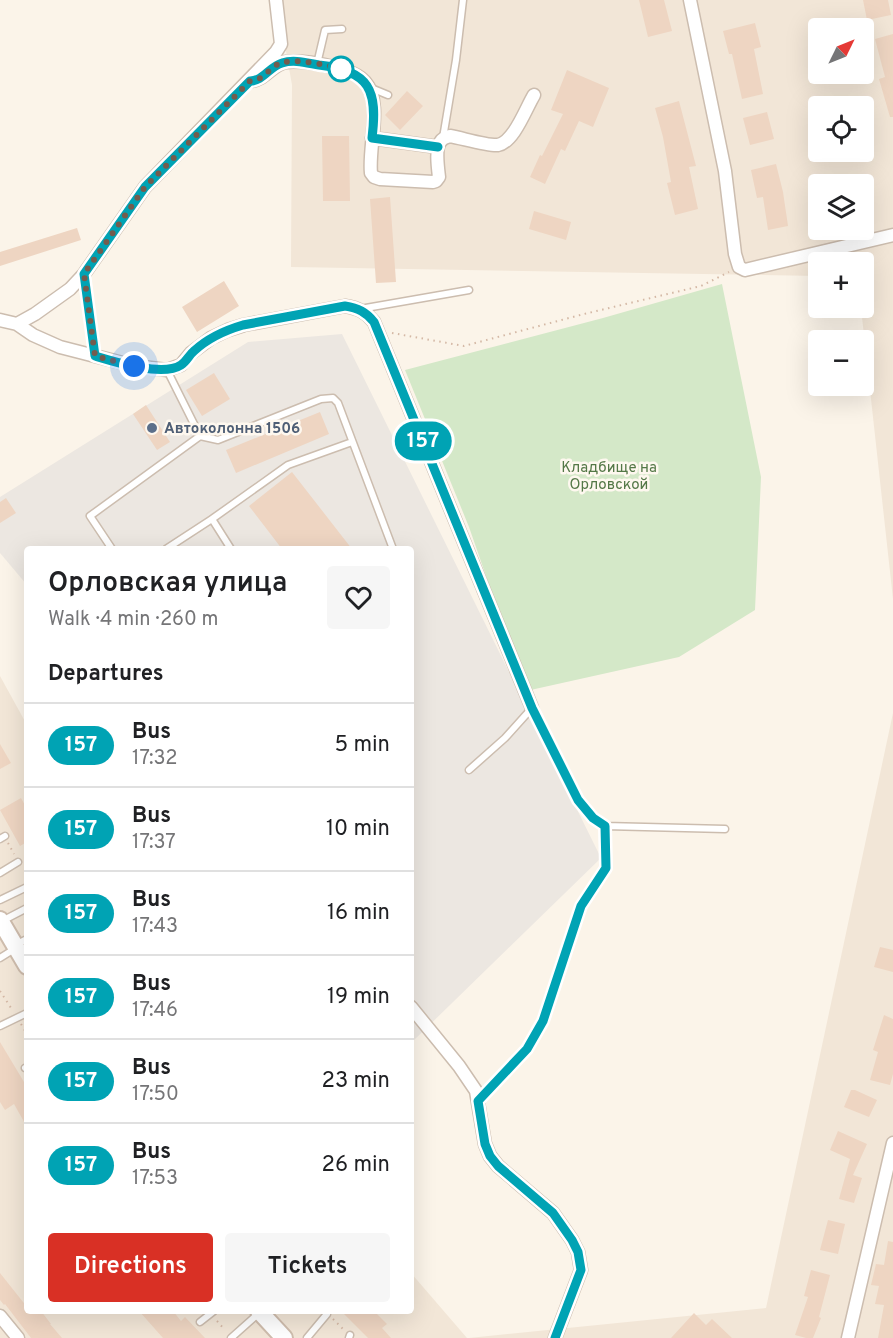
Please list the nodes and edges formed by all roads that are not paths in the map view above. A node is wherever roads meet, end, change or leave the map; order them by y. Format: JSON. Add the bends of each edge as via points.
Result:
{"nodes":[{"id":1,"x":276,"y":0,"type":"edge"},
{"id":2,"x":463,"y":0,"type":"edge"},
{"id":3,"x":690,"y":0,"type":"edge"},
{"id":4,"x":342,"y":29,"type":"dead end"},
{"id":5,"x":281,"y":44,"type":"junction"},
{"id":6,"x":293,"y":61,"type":"junction"},
{"id":7,"x":317,"y":65,"type":"junction"},
{"id":8,"x":250,"y":81,"type":"junction"},
{"id":9,"x":368,"y":87,"type":"junction"},
{"id":10,"x":388,"y":95,"type":"dead end"},
{"id":11,"x":534,"y":95,"type":"dead end"},
{"id":12,"x":372,"y":138,"type":"junction"},
{"id":13,"x":441,"y":143,"type":"junction"},
{"id":14,"x":893,"y":235,"type":"edge"},
{"id":15,"x":84,"y":274,"type":"junction"},
{"id":16,"x":469,"y":290,"type":"dead end"},
{"id":17,"x":360,"y":309,"type":"junction"},
{"id":18,"x":0,"y":320,"type":"edge"},
{"id":19,"x":16,"y":324,"type":"junction"},
{"id":20,"x":95,"y":356,"type":"junction"},
{"id":21,"x":167,"y":370,"type":"junction"},
{"id":22,"x":200,"y":436,"type":"junction"},
{"id":23,"x":352,"y":442,"type":"junction"},
{"id":24,"x":212,"y":519,"type":"junction"},
{"id":25,"x":110,"y":546,"type":"edge"},
{"id":26,"x":171,"y":546,"type":"edge"},
{"id":27,"x":229,"y":546,"type":"edge"},
{"id":28,"x":392,"y":546,"type":"edge"},
{"id":29,"x":532,"y":708,"type":"junction"},
{"id":30,"x":469,"y":770,"type":"dead end"},
{"id":31,"x":605,"y":826,"type":"junction"},
{"id":32,"x":725,"y":829,"type":"dead end"},
{"id":33,"x":18,"y":862,"type":"dead end"},
{"id":34,"x":0,"y":873,"type":"edge"},
{"id":35,"x":24,"y":888,"type":"edge"},
{"id":36,"x":0,"y":900,"type":"edge"},
{"id":37,"x":24,"y":910,"type":"edge"},
{"id":38,"x":1,"y":921,"type":"edge"},
{"id":39,"x":19,"y":944,"type":"edge"},
{"id":40,"x":0,"y":958,"type":"edge"},
{"id":41,"x":414,"y":1011,"type":"edge"},
{"id":42,"x":24,"y":1014,"type":"edge"},
{"id":43,"x":0,"y":1026,"type":"edge"},
{"id":44,"x":478,"y":1101,"type":"junction"},
{"id":45,"x":893,"y":1143,"type":"edge"},
{"id":46,"x":210,"y":1314,"type":"edge"},
{"id":47,"x":257,"y":1314,"type":"edge"},
{"id":48,"x":260,"y":1314,"type":"edge"},
{"id":49,"x":327,"y":1314,"type":"road end"},
{"id":50,"x":0,"y":1316,"type":"edge"},
{"id":51,"x":200,"y":1322,"type":"dead end"},
{"id":52,"x":277,"y":1336,"type":"edge"},
{"id":53,"x":231,"y":1337,"type":"edge"},
{"id":54,"x":18,"y":1338,"type":"edge"},
{"id":55,"x":307,"y":1338,"type":"edge"},
{"id":56,"x":555,"y":1338,"type":"edge"},
{"id":57,"x":848,"y":1338,"type":"edge"}],
"edges":[{"from":1,"to":5,"type":"street"},
{"from":2,"to":13,"type":"lane"},
{"from":3,"to":14,"type":"street","via":[[725,171],[739,267],[745,270]]},
{"from":4,"to":7,"type":"lane","via":[[325,30]]},
{"from":5,"to":6,"type":"street"},
{"from":5,"to":8,"type":"street"},
{"from":6,"to":7,"type":"street"},
{"from":6,"to":8,"type":"street","via":[[280,63]]},
{"from":7,"to":9,"type":"street","via":[[354,74]]},
{"from":8,"to":15,"type":"street","via":[[145,187]]},
{"from":9,"to":10,"type":"lane"},
{"from":9,"to":12,"type":"street","via":[[374,109]]},
{"from":11,"to":13,"type":"street","via":[[512,136],[504,143],[496,145],[450,136]]},
{"from":12,"to":13,"type":"street"},
{"from":12,"to":13,"type":"street","via":[[370,168],[373,176],[380,179],[433,182],[438,177]]},
{"from":15,"to":19,"type":"street","via":[[70,289]]},
{"from":15,"to":20,"type":"lane"},
{"from":16,"to":17,"type":"lane"},
{"from":17,"to":21,"type":"street","via":[[345,306],[243,325],[212,338],[181,365]]},
{"from":17,"to":29,"type":"street","via":[[378,330]]},
{"from":18,"to":19,"type":"street"},
{"from":19,"to":20,"type":"street","via":[[60,347]]},
{"from":20,"to":21,"type":"street"},
{"from":21,"to":22,"type":"lane"},
{"from":22,"to":23,"type":"lane","via":[[218,440],[321,399],[333,398]]},
{"from":22,"to":25,"type":"lane","via":[[90,516]]},
{"from":23,"to":24,"type":"lane","via":[[288,465]]},
{"from":23,"to":28,"type":"lane"},
{"from":24,"to":26,"type":"lane"},
{"from":24,"to":27,"type":"lane"},
{"from":29,"to":30,"type":"lane"},
{"from":29,"to":31,"type":"lane","via":[[578,800]]},
{"from":31,"to":32,"type":"lane"},
{"from":31,"to":44,"type":"lane","via":[[606,868],[581,906],[543,1021],[527,1049]]},
{"from":33,"to":34,"type":"lane"},
{"from":35,"to":36,"type":"lane"},
{"from":37,"to":38,"type":"lane"},
{"from":38,"to":39,"type":"main road"},
{"from":39,"to":40,"type":"lane"},
{"from":41,"to":44,"type":"street","via":[[468,1078]]},
{"from":42,"to":43,"type":"lane"},
{"from":44,"to":56,"type":"street","via":[[490,1156],[553,1213],[578,1252],[581,1270]]},
{"from":45,"to":57,"type":"street"},
{"from":46,"to":51,"type":"lane"},
{"from":47,"to":53,"type":"lane"},
{"from":48,"to":52,"type":"main road"},
{"from":49,"to":55,"type":"lane"},
{"from":50,"to":54,"type":"street"}]}
